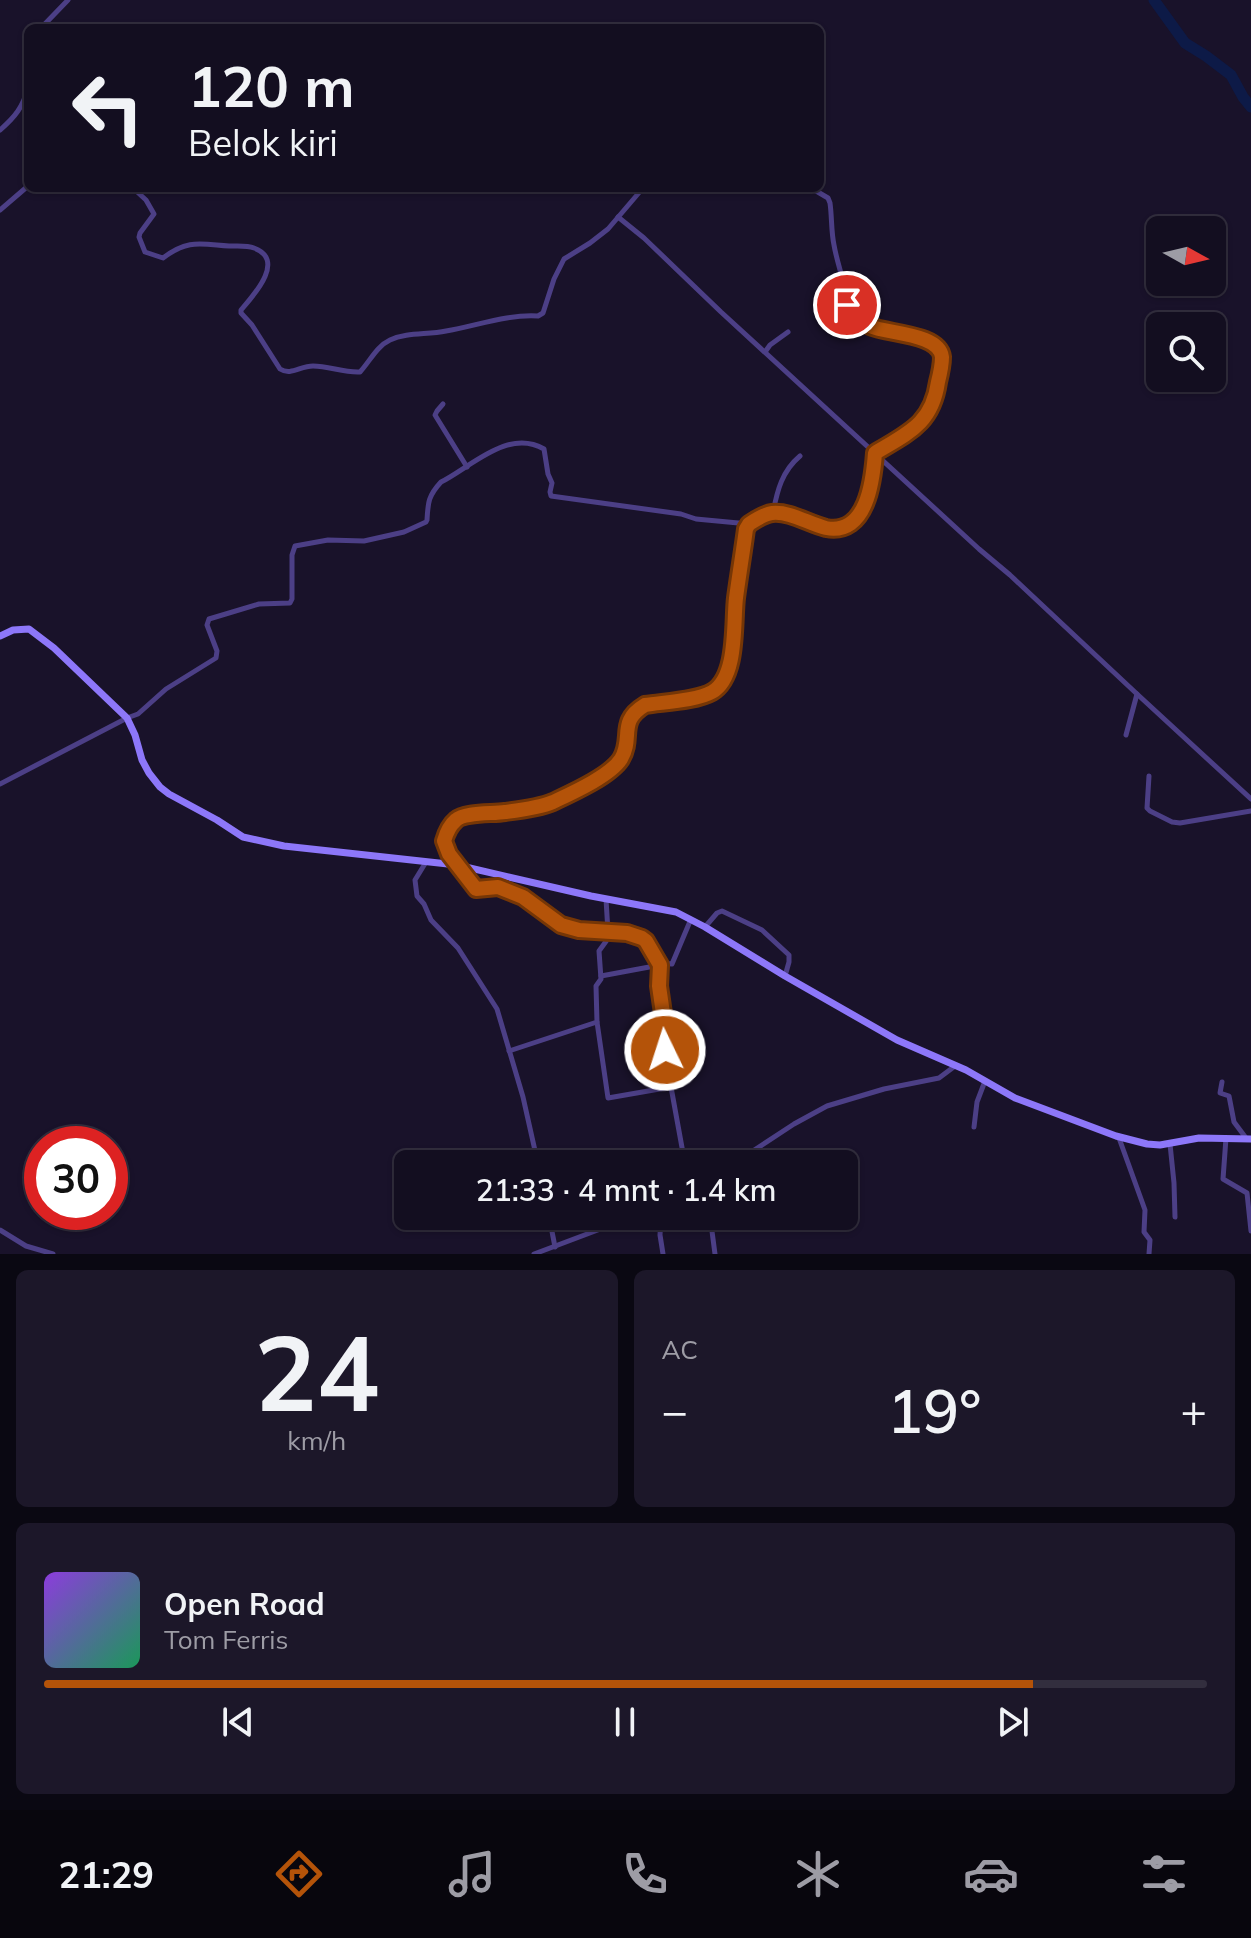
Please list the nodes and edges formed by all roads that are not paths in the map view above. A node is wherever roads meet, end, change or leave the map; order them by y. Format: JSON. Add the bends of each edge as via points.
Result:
{"nodes":[{"id":1,"x":68,"y":0,"type":"edge"},
{"id":2,"x":45,"y":24,"type":"edge"},
{"id":3,"x":24,"y":99,"type":"edge"},
{"id":4,"x":0,"y":130,"type":"edge"},
{"id":5,"x":24,"y":189,"type":"edge"},
{"id":6,"x":137,"y":192,"type":"edge"},
{"id":7,"x":640,"y":192,"type":"edge"},
{"id":8,"x":818,"y":192,"type":"edge"},
{"id":9,"x":0,"y":209,"type":"edge"},
{"id":10,"x":618,"y":217,"type":"junction"},
{"id":11,"x":788,"y":332,"type":"dead end"},
{"id":12,"x":765,"y":352,"type":"junction"},
{"id":13,"x":443,"y":404,"type":"dead end"},
{"id":14,"x":875,"y":453,"type":"junction"},
{"id":15,"x":800,"y":456,"type":"dead end"},
{"id":16,"x":467,"y":467,"type":"junction"},
{"id":17,"x":773,"y":513,"type":"junction"},
{"id":18,"x":749,"y":524,"type":"junction"},
{"id":19,"x":0,"y":636,"type":"edge"},
{"id":20,"x":1137,"y":694,"type":"junction"},
{"id":21,"x":127,"y":718,"type":"junction"},
{"id":22,"x":1126,"y":735,"type":"dead end"},
{"id":23,"x":1149,"y":776,"type":"dead end"},
{"id":24,"x":0,"y":784,"type":"edge"},
{"id":25,"x":1251,"y":799,"type":"edge"},
{"id":26,"x":1251,"y":811,"type":"edge"},
{"id":27,"x":426,"y":862,"type":"junction"},
{"id":28,"x":457,"y":865,"type":"junction"},
{"id":29,"x":606,"y":899,"type":"junction"},
{"id":30,"x":691,"y":918,"type":"junction"},
{"id":31,"x":705,"y":927,"type":"junction"},
{"id":32,"x":608,"y":932,"type":"junction"},
{"id":33,"x":659,"y":964,"type":"junction"},
{"id":34,"x":601,"y":976,"type":"junction"},
{"id":35,"x":785,"y":976,"type":"junction"},
{"id":36,"x":597,"y":1022,"type":"junction"},
{"id":37,"x":509,"y":1051,"type":"junction"},
{"id":38,"x":955,"y":1066,"type":"junction"},
{"id":39,"x":985,"y":1081,"type":"junction"},
{"id":40,"x":1222,"y":1082,"type":"dead end"},
{"id":41,"x":671,"y":1087,"type":"junction"},
{"id":42,"x":974,"y":1127,"type":"dead end"},
{"id":43,"x":1118,"y":1137,"type":"junction"},
{"id":44,"x":1226,"y":1138,"type":"junction"},
{"id":45,"x":1249,"y":1139,"type":"edge"},
{"id":46,"x":1170,"y":1143,"type":"junction"},
{"id":47,"x":535,"y":1150,"type":"edge"},
{"id":48,"x":682,"y":1150,"type":"edge"},
{"id":49,"x":754,"y":1150,"type":"edge"},
{"id":50,"x":1175,"y":1217,"type":"dead end"},
{"id":51,"x":0,"y":1230,"type":"edge"},
{"id":52,"x":552,"y":1230,"type":"edge"},
{"id":53,"x":598,"y":1230,"type":"edge"},
{"id":54,"x":660,"y":1230,"type":"edge"},
{"id":55,"x":712,"y":1230,"type":"edge"},
{"id":56,"x":1251,"y":1231,"type":"edge"},
{"id":57,"x":555,"y":1247,"type":"junction"},
{"id":58,"x":53,"y":1254,"type":"edge"},
{"id":59,"x":534,"y":1254,"type":"edge"},
{"id":60,"x":663,"y":1254,"type":"edge"},
{"id":61,"x":715,"y":1254,"type":"edge"},
{"id":62,"x":1149,"y":1254,"type":"edge"}],
"edges":[{"from":1,"to":2,"type":"street"},
{"from":3,"to":4,"type":"street"},
{"from":5,"to":9,"type":"street"},
{"from":6,"to":10,"type":"street","via":[[154,214],[140,233],[145,252],[163,258],[190,244],[253,247],[264,255],[264,282],[241,313],[285,373],[308,366],[360,372],[377,350],[397,337],[538,316],[564,259]]},
{"from":7,"to":10,"type":"street"},
{"from":8,"to":14,"type":"street","via":[[830,203],[847,305],[868,326],[920,338],[942,355],[928,414]]},
{"from":10,"to":12,"type":"street"},
{"from":11,"to":12,"type":"street"},
{"from":12,"to":14,"type":"street"},
{"from":13,"to":16,"type":"street","via":[[435,415]]},
{"from":14,"to":17,"type":"street","via":[[868,497],[851,523],[832,528]]},
{"from":14,"to":20,"type":"street"},
{"from":15,"to":17,"type":"street","via":[[783,477]]},
{"from":16,"to":18,"type":"street","via":[[509,444],[534,445],[546,454],[551,496]]},
{"from":16,"to":21,"type":"street","via":[[437,485],[427,504],[427,520],[410,530],[364,541],[295,546],[290,603],[259,604],[209,619],[216,658]]},
{"from":17,"to":18,"type":"street"},
{"from":18,"to":28,"type":"street","via":[[731,653],[719,687],[701,696],[637,709],[628,722],[618,763],[577,790],[532,808],[460,818],[444,841]]},
{"from":19,"to":21,"type":"street","via":[[33,631]]},
{"from":20,"to":22,"type":"street"},
{"from":20,"to":25,"type":"street"},
{"from":21,"to":24,"type":"street"},
{"from":21,"to":27,"type":"street","via":[[142,760],[160,787],[236,834],[284,846]]},
{"from":23,"to":26,"type":"street","via":[[1147,808],[1172,822]]},
{"from":27,"to":28,"type":"street"},
{"from":27,"to":37,"type":"street","via":[[415,880],[417,896],[484,987],[497,1009]]},
{"from":28,"to":29,"type":"street"},
{"from":28,"to":32,"type":"street","via":[[476,889],[504,889],[561,925]]},
{"from":29,"to":30,"type":"street"},
{"from":29,"to":32,"type":"street"},
{"from":30,"to":31,"type":"street"},
{"from":30,"to":33,"type":"street","via":[[672,964]]},
{"from":31,"to":35,"type":"street"},
{"from":31,"to":35,"type":"street","via":[[722,911],[762,930],[789,955]]},
{"from":32,"to":33,"type":"street","via":[[642,938]]},
{"from":32,"to":34,"type":"street","via":[[599,951]]},
{"from":33,"to":34,"type":"street"},
{"from":33,"to":41,"type":"street","via":[[665,1075]]},
{"from":34,"to":36,"type":"street","via":[[596,986]]},
{"from":35,"to":38,"type":"street","via":[[897,1040]]},
{"from":36,"to":37,"type":"street"},
{"from":36,"to":41,"type":"street","via":[[608,1098]]},
{"from":37,"to":47,"type":"street"},
{"from":38,"to":39,"type":"street"},
{"from":38,"to":49,"type":"street","via":[[939,1078],[827,1106]]},
{"from":39,"to":42,"type":"street"},
{"from":39,"to":43,"type":"street","via":[[1015,1098]]},
{"from":40,"to":45,"type":"street","via":[[1220,1093],[1229,1096],[1234,1122]]},
{"from":41,"to":48,"type":"street"},
{"from":43,"to":46,"type":"street","via":[[1152,1145]]},
{"from":43,"to":62,"type":"street","via":[[1145,1210]]},
{"from":44,"to":45,"type":"street"},
{"from":44,"to":46,"type":"street"},
{"from":44,"to":56,"type":"street","via":[[1223,1179],[1247,1193]]},
{"from":46,"to":50,"type":"street"},
{"from":51,"to":58,"type":"street"},
{"from":52,"to":57,"type":"street"},
{"from":53,"to":57,"type":"street"},
{"from":54,"to":60,"type":"street"},
{"from":55,"to":61,"type":"street"},
{"from":57,"to":59,"type":"street"}]}
